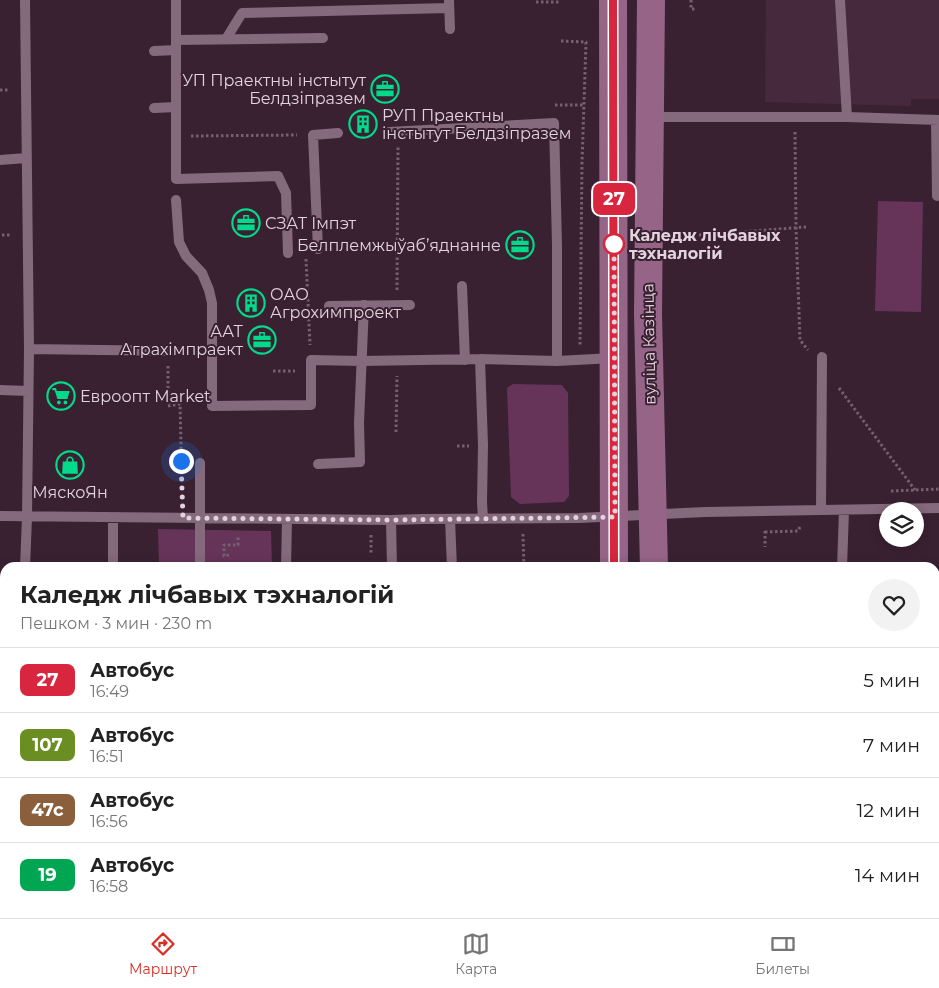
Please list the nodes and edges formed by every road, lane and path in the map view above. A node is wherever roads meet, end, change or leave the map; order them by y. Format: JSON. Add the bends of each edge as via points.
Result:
{"nodes":[{"id":1,"x":25,"y":0,"type":"edge"},
{"id":2,"x":176,"y":0,"type":"edge"},
{"id":3,"x":613,"y":0,"type":"edge"},
{"id":4,"x":650,"y":0,"type":"edge"},
{"id":5,"x":691,"y":0,"type":"edge"},
{"id":6,"x":840,"y":0,"type":"edge"},
{"id":7,"x":536,"y":2,"type":"dead end"},
{"id":8,"x":561,"y":2,"type":"dead end"},
{"id":9,"x":449,"y":4,"type":"edge"},
{"id":10,"x":697,"y":9,"type":"dead end"},
{"id":11,"x":450,"y":29,"type":"dead end"},
{"id":12,"x":323,"y":38,"type":"dead end"},
{"id":13,"x":226,"y":39,"type":"junction"},
{"id":14,"x":561,"y":41,"type":"dead end"},
{"id":15,"x":176,"y":45,"type":"junction"},
{"id":16,"x":154,"y":51,"type":"dead end"},
{"id":17,"x":555,"y":105,"type":"dead end"},
{"id":18,"x":584,"y":105,"type":"junction"},
{"id":19,"x":176,"y":107,"type":"junction"},
{"id":20,"x":154,"y":108,"type":"dead end"},
{"id":21,"x":650,"y":117,"type":"junction"},
{"id":22,"x":795,"y":117,"type":"junction"},
{"id":23,"x":847,"y":117,"type":"junction"},
{"id":24,"x":938,"y":120,"type":"edge"},
{"id":25,"x":394,"y":131,"type":"joint"},
{"id":26,"x":338,"y":133,"type":"dead end"},
{"id":27,"x":313,"y":135,"type":"junction"},
{"id":28,"x":176,"y":136,"type":"junction"},
{"id":29,"x":26,"y":158,"type":"junction"},
{"id":30,"x":0,"y":160,"type":"edge"},
{"id":31,"x":937,"y":196,"type":"dead end"},
{"id":32,"x":176,"y":200,"type":"dead end"},
{"id":33,"x":806,"y":227,"type":"dead end"},
{"id":34,"x":796,"y":228,"type":"junction"},
{"id":35,"x":699,"y":235,"type":"dead end"},
{"id":36,"x":318,"y":249,"type":"dead end"},
{"id":37,"x":306,"y":251,"type":"dead end"},
{"id":38,"x":288,"y":253,"type":"dead end"},
{"id":39,"x":462,"y":286,"type":"dead end"},
{"id":40,"x":364,"y":305,"type":"junction"},
{"id":41,"x":397,"y":305,"type":"junction"},
{"id":42,"x":410,"y":305,"type":"dead end"},
{"id":43,"x":329,"y":306,"type":"dead end"},
{"id":44,"x":28,"y":349,"type":"junction"},
{"id":45,"x":172,"y":351,"type":"joint"},
{"id":46,"x":822,"y":357,"type":"dead end"},
{"id":47,"x":614,"y":358,"type":"junction"},
{"id":48,"x":480,"y":359,"type":"junction"},
{"id":49,"x":397,"y":360,"type":"junction"},
{"id":50,"x":465,"y":360,"type":"junction"},
{"id":51,"x":580,"y":360,"type":"junction"},
{"id":52,"x":362,"y":361,"type":"junction"},
{"id":53,"x":557,"y":361,"type":"junction"},
{"id":54,"x":311,"y":366,"type":"junction"},
{"id":55,"x":274,"y":371,"type":"dead end"},
{"id":56,"x":0,"y":390,"type":"edge"},
{"id":57,"x":28,"y":391,"type":"junction"},
{"id":58,"x":396,"y":432,"type":"dead end"},
{"id":59,"x":200,"y":463,"type":"dead end"},
{"id":60,"x":318,"y":464,"type":"dead end"},
{"id":61,"x":939,"y":508,"type":"edge"},
{"id":62,"x":821,"y":509,"type":"junction"},
{"id":63,"x":844,"y":510,"type":"junction"},
{"id":64,"x":653,"y":514,"type":"junction"},
{"id":65,"x":0,"y":516,"type":"edge"},
{"id":66,"x":27,"y":517,"type":"junction"},
{"id":67,"x":615,"y":517,"type":"junction"},
{"id":68,"x":113,"y":518,"type":"junction"},
{"id":69,"x":183,"y":518,"type":"junction"},
{"id":70,"x":200,"y":518,"type":"junction"},
{"id":71,"x":287,"y":519,"type":"junction"},
{"id":72,"x":450,"y":519,"type":"junction"},
{"id":73,"x":483,"y":519,"type":"junction"},
{"id":74,"x":392,"y":520,"type":"junction"},
{"id":75,"x":238,"y":530,"type":"dead end"},
{"id":76,"x":372,"y":532,"type":"dead end"},
{"id":77,"x":523,"y":532,"type":"dead end"},
{"id":78,"x":372,"y":554,"type":"dead end"},
{"id":79,"x":229,"y":556,"type":"dead end"},
{"id":80,"x":25,"y":562,"type":"edge"},
{"id":81,"x":113,"y":562,"type":"edge"},
{"id":82,"x":200,"y":562,"type":"edge"},
{"id":83,"x":286,"y":562,"type":"edge"},
{"id":84,"x":392,"y":562,"type":"edge"},
{"id":85,"x":452,"y":562,"type":"edge"},
{"id":86,"x":524,"y":562,"type":"edge"},
{"id":87,"x":614,"y":562,"type":"edge"},
{"id":88,"x":654,"y":562,"type":"edge"},
{"id":89,"x":842,"y":562,"type":"edge"}],
"edges":[{"from":1,"to":29,"type":"lane"},
{"from":2,"to":15,"type":"lane"},
{"from":3,"to":47,"type":"main road"},
{"from":4,"to":21,"type":"main road","name":"вуліца Казінца"},
{"from":5,"to":10,"type":"path","via":[[691,9]]},
{"from":6,"to":23,"type":"lane"},
{"from":7,"to":8,"type":"path"},
{"from":9,"to":11,"type":"lane"},
{"from":9,"to":13,"type":"lane","via":[[242,13]]},
{"from":12,"to":13,"type":"lane"},
{"from":13,"to":15,"type":"lane"},
{"from":14,"to":18,"type":"path","via":[[586,42]]},
{"from":15,"to":16,"type":"lane"},
{"from":15,"to":19,"type":"lane"},
{"from":17,"to":18,"type":"path"},
{"from":18,"to":51,"type":"path"},
{"from":19,"to":20,"type":"lane"},
{"from":19,"to":28,"type":"lane"},
{"from":21,"to":22,"type":"lane"},
{"from":21,"to":64,"type":"main road","name":"вуліца Казінца","via":[[648,314]]},
{"from":22,"to":23,"type":"lane"},
{"from":22,"to":34,"type":"path"},
{"from":23,"to":24,"type":"lane"},
{"from":24,"to":31,"type":"lane"},
{"from":25,"to":41,"type":"path"},
{"from":25,"to":53,"type":"lane","via":[[554,123]]},
{"from":26,"to":27,"type":"lane"},
{"from":27,"to":28,"type":"path"},
{"from":27,"to":36,"type":"lane"},
{"from":28,"to":38,"type":"lane","via":[[176,179],[278,176],[286,192]]},
{"from":29,"to":30,"type":"lane"},
{"from":29,"to":44,"type":"lane"},
{"from":32,"to":54,"type":"lane","via":[[179,242],[202,274],[212,304],[212,406],[311,405]]},
{"from":33,"to":34,"type":"path"},
{"from":34,"to":35,"type":"path"},
{"from":37,"to":54,"type":"path"},
{"from":39,"to":50,"type":"lane"},
{"from":40,"to":41,"type":"lane"},
{"from":40,"to":43,"type":"lane"},
{"from":40,"to":52,"type":"lane"},
{"from":41,"to":42,"type":"lane"},
{"from":44,"to":45,"type":"lane"},
{"from":44,"to":57,"type":"lane"},
{"from":45,"to":69,"type":"path","via":[[168,406],[180,404]]},
{"from":46,"to":62,"type":"lane"},
{"from":47,"to":51,"type":"lane"},
{"from":47,"to":67,"type":"main road"},
{"from":48,"to":50,"type":"lane"},
{"from":48,"to":53,"type":"lane"},
{"from":48,"to":73,"type":"lane"},
{"from":49,"to":50,"type":"lane"},
{"from":49,"to":52,"type":"lane"},
{"from":49,"to":58,"type":"path"},
{"from":51,"to":53,"type":"lane"},
{"from":52,"to":54,"type":"lane"},
{"from":52,"to":60,"type":"lane","via":[[360,462]]},
{"from":54,"to":55,"type":"path"},
{"from":56,"to":57,"type":"lane"},
{"from":57,"to":66,"type":"lane"},
{"from":59,"to":70,"type":"lane"},
{"from":61,"to":63,"type":"lane"},
{"from":62,"to":63,"type":"lane"},
{"from":62,"to":64,"type":"lane"},
{"from":63,"to":89,"type":"lane"},
{"from":64,"to":67,"type":"lane"},
{"from":64,"to":88,"type":"main road","name":"вуліца Казінца"},
{"from":65,"to":66,"type":"lane"},
{"from":66,"to":68,"type":"lane"},
{"from":66,"to":80,"type":"lane"},
{"from":67,"to":73,"type":"lane"},
{"from":67,"to":87,"type":"main road"},
{"from":68,"to":69,"type":"lane"},
{"from":68,"to":81,"type":"lane"},
{"from":69,"to":70,"type":"lane"},
{"from":70,"to":71,"type":"lane"},
{"from":70,"to":82,"type":"lane"},
{"from":71,"to":74,"type":"lane"},
{"from":71,"to":83,"type":"lane"},
{"from":72,"to":73,"type":"lane"},
{"from":72,"to":74,"type":"lane"},
{"from":72,"to":85,"type":"lane"},
{"from":74,"to":84,"type":"lane"},
{"from":75,"to":79,"type":"path","via":[[238,545],[224,545],[224,556]]},
{"from":76,"to":78,"type":"path"},
{"from":77,"to":86,"type":"path"}]}
